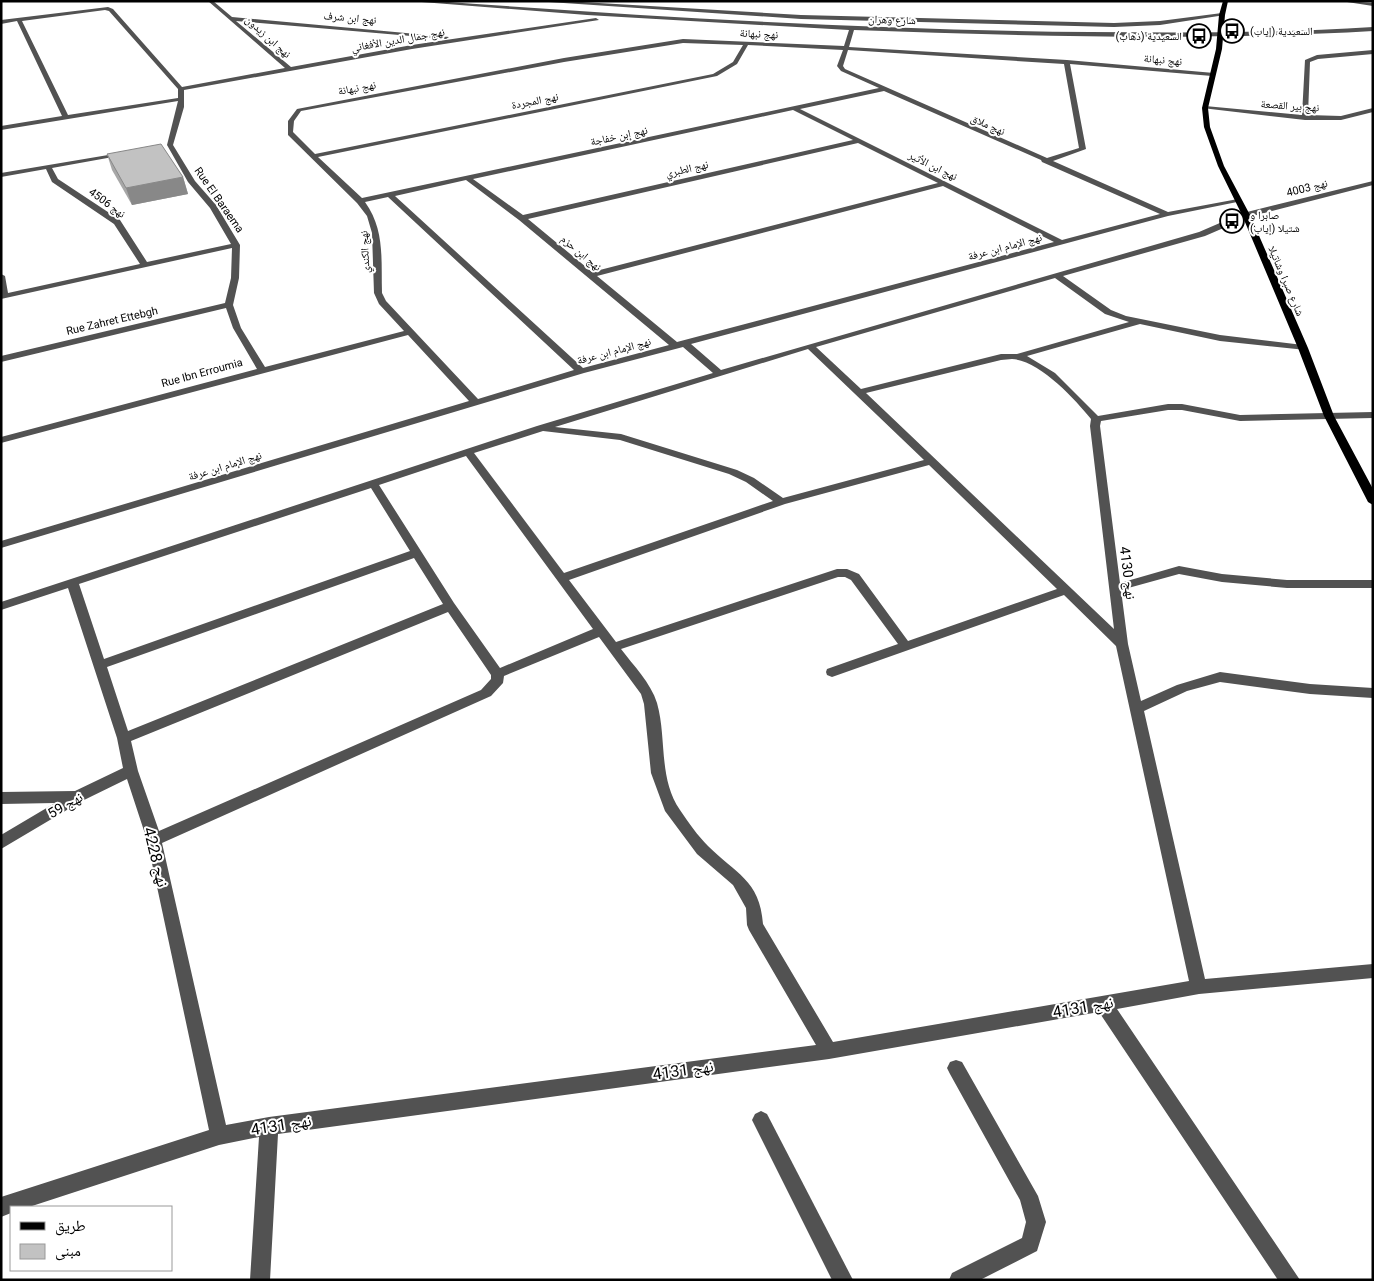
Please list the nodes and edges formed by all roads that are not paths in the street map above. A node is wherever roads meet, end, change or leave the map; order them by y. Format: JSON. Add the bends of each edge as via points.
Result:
{"nodes":[{"id":1,"x":210,"y":1,"type":"edge"},
{"id":2,"x":411,"y":1,"type":"edge"},
{"id":3,"x":536,"y":1,"type":"edge"},
{"id":4,"x":1226,"y":1,"type":"edge"},
{"id":5,"x":1347,"y":1,"type":"edge"},
{"id":6,"x":565,"y":3,"type":"junction"},
{"id":7,"x":1373,"y":5,"type":"edge"},
{"id":8,"x":558,"y":12,"type":"junction"},
{"id":9,"x":1222,"y":15,"type":"junction"},
{"id":10,"x":620,"y":16,"type":"junction"},
{"id":11,"x":232,"y":19,"type":"junction"},
{"id":12,"x":19,"y":20,"type":"junction"},
{"id":13,"x":1,"y":22,"type":"edge"},
{"id":14,"x":1366,"y":22,"type":"dead end"},
{"id":15,"x":539,"y":28,"type":"junction"},
{"id":16,"x":852,"y":29,"type":"junction"},
{"id":17,"x":1373,"y":29,"type":"edge"},
{"id":18,"x":1357,"y":30,"type":"junction"},
{"id":19,"x":1220,"y":35,"type":"junction"},
{"id":20,"x":466,"y":39,"type":"junction"},
{"id":21,"x":746,"y":44,"type":"junction"},
{"id":22,"x":845,"y":48,"type":"junction"},
{"id":23,"x":1373,"y":52,"type":"edge"},
{"id":24,"x":1067,"y":62,"type":"junction"},
{"id":25,"x":289,"y":69,"type":"junction"},
{"id":26,"x":1212,"y":74,"type":"junction"},
{"id":27,"x":181,"y":89,"type":"junction"},
{"id":28,"x":883,"y":89,"type":"junction"},
{"id":29,"x":180,"y":99,"type":"junction"},
{"id":30,"x":309,"y":107,"type":"joint"},
{"id":31,"x":794,"y":108,"type":"junction"},
{"id":32,"x":1205,"y":108,"type":"junction"},
{"id":33,"x":1373,"y":110,"type":"edge"},
{"id":34,"x":66,"y":118,"type":"junction"},
{"id":35,"x":1305,"y":118,"type":"junction"},
{"id":36,"x":1,"y":128,"type":"edge"},
{"id":37,"x":858,"y":142,"type":"junction"},
{"id":38,"x":170,"y":145,"type":"junction"},
{"id":39,"x":161,"y":147,"type":"edge"},
{"id":40,"x":133,"y":152,"type":"edge"},
{"id":41,"x":314,"y":156,"type":"junction"},
{"id":42,"x":1044,"y":161,"type":"junction"},
{"id":43,"x":48,"y":167,"type":"junction"},
{"id":44,"x":1,"y":176,"type":"edge"},
{"id":45,"x":469,"y":179,"type":"junction"},
{"id":46,"x":1373,"y":183,"type":"edge"},
{"id":47,"x":943,"y":184,"type":"junction"},
{"id":48,"x":390,"y":195,"type":"junction"},
{"id":49,"x":360,"y":201,"type":"junction"},
{"id":50,"x":1238,"y":201,"type":"junction"},
{"id":51,"x":1167,"y":214,"type":"junction"},
{"id":52,"x":1246,"y":215,"type":"junction"},
{"id":53,"x":522,"y":218,"type":"junction"},
{"id":54,"x":1062,"y":243,"type":"junction"},
{"id":55,"x":236,"y":245,"type":"junction"},
{"id":56,"x":145,"y":265,"type":"junction"},
{"id":57,"x":590,"y":275,"type":"junction"},
{"id":58,"x":1056,"y":275,"type":"junction"},
{"id":59,"x":1,"y":276,"type":"edge"},
{"id":60,"x":2,"y":297,"type":"edge"},
{"id":61,"x":229,"y":305,"type":"junction"},
{"id":62,"x":1140,"y":321,"type":"junction"},
{"id":63,"x":410,"y":332,"type":"junction"},
{"id":64,"x":680,"y":345,"type":"junction"},
{"id":65,"x":810,"y":346,"type":"junction"},
{"id":66,"x":1303,"y":348,"type":"junction"},
{"id":67,"x":1018,"y":356,"type":"junction"},
{"id":68,"x":1,"y":359,"type":"edge"},
{"id":69,"x":262,"y":370,"type":"junction"},
{"id":70,"x":581,"y":371,"type":"junction"},
{"id":71,"x":720,"y":374,"type":"junction"},
{"id":72,"x":859,"y":392,"type":"junction"},
{"id":73,"x":476,"y":402,"type":"junction"},
{"id":74,"x":1373,"y":415,"type":"edge"},
{"id":75,"x":1329,"y":416,"type":"junction"},
{"id":76,"x":1096,"y":419,"type":"junction"},
{"id":77,"x":540,"y":428,"type":"junction"},
{"id":78,"x":1,"y":440,"type":"edge"},
{"id":79,"x":468,"y":452,"type":"junction"},
{"id":80,"x":932,"y":461,"type":"junction"},
{"id":81,"x":374,"y":483,"type":"junction"},
{"id":82,"x":782,"y":502,"type":"junction"},
{"id":83,"x":1373,"y":502,"type":"edge"},
{"id":84,"x":1,"y":545,"type":"edge"},
{"id":85,"x":417,"y":552,"type":"junction"},
{"id":86,"x":563,"y":578,"type":"junction"},
{"id":87,"x":72,"y":582,"type":"junction"},
{"id":88,"x":1373,"y":584,"type":"edge"},
{"id":89,"x":1115,"y":588,"type":"junction"},
{"id":90,"x":1066,"y":590,"type":"junction"},
{"id":91,"x":1,"y":606,"type":"edge"},
{"id":92,"x":450,"y":606,"type":"junction"},
{"id":93,"x":601,"y":631,"type":"junction"},
{"id":94,"x":1122,"y":644,"type":"junction"},
{"id":95,"x":905,"y":645,"type":"junction"},
{"id":96,"x":614,"y":647,"type":"junction"},
{"id":97,"x":99,"y":665,"type":"junction"},
{"id":98,"x":832,"y":672,"type":"dead end"},
{"id":99,"x":497,"y":674,"type":"junction"},
{"id":100,"x":1373,"y":693,"type":"edge"},
{"id":101,"x":1137,"y":708,"type":"junction"},
{"id":102,"x":124,"y":738,"type":"junction"},
{"id":103,"x":132,"y":772,"type":"junction"},
{"id":104,"x":77,"y":797,"type":"junction"},
{"id":105,"x":1,"y":798,"type":"edge"},
{"id":106,"x":154,"y":840,"type":"junction"},
{"id":107,"x":1,"y":843,"type":"edge"},
{"id":108,"x":1373,"y":971,"type":"edge"},
{"id":109,"x":1199,"y":987,"type":"junction"},
{"id":110,"x":1103,"y":1003,"type":"junction"},
{"id":111,"x":829,"y":1051,"type":"junction"},
{"id":112,"x":956,"y":1068,"type":"dead end"},
{"id":113,"x":761,"y":1120,"type":"dead end"},
{"id":114,"x":269,"y":1126,"type":"junction"},
{"id":115,"x":219,"y":1136,"type":"junction"},
{"id":116,"x":1,"y":1207,"type":"edge"},
{"id":117,"x":260,"y":1280,"type":"edge"},
{"id":118,"x":843,"y":1280,"type":"edge"},
{"id":119,"x":958,"y":1280,"type":"edge"},
{"id":120,"x":1290,"y":1280,"type":"edge"}],
"edges":[{"from":1,"to":11,"type":"street","name":"نهج ابن زيدون"},
{"from":2,"to":8,"type":"street","name":"شارع وهران"},
{"from":3,"to":6,"type":"street"},
{"from":4,"to":9,"type":"main road","name":"شارع صبرا وشاتيلا"},
{"from":5,"to":7,"type":"street"},
{"from":6,"to":8,"type":"street"},
{"from":6,"to":9,"type":"street","via":[[800,17],[1114,25]]},
{"from":8,"to":10,"type":"street","name":"شارع وهران"},
{"from":8,"to":15,"type":"street"},
{"from":9,"to":19,"type":"main road","name":"شارع صبرا وشاتيلا"},
{"from":10,"to":15,"type":"street","name":"نهج جمال الدين الأفغاني"},
{"from":10,"to":16,"type":"street","name":"شارع وهران"},
{"from":11,"to":20,"type":"street","name":"نهج ابن شرف"},
{"from":11,"to":25,"type":"street","name":"نهج ابن زيدون"},
{"from":12,"to":13,"type":"street"},
{"from":12,"to":27,"type":"street","via":[[102,8],[111,10]]},
{"from":12,"to":34,"type":"street"},
{"from":14,"to":18,"type":"street","via":[[1359,24]]},
{"from":15,"to":20,"type":"street","name":"نهج جمال الدين الأفغاني"},
{"from":16,"to":19,"type":"street","name":"شارع وهران"},
{"from":16,"to":22,"type":"street","name":"نهج ملاق"},
{"from":17,"to":18,"type":"street","name":"شارع وهران"},
{"from":18,"to":19,"type":"street","name":"شارع وهران"},
{"from":19,"to":26,"type":"main road","name":"شارع صبرا وشاتيلا"},
{"from":20,"to":25,"type":"street","name":"نهج جمال الدين الأفغاني"},
{"from":21,"to":22,"type":"street","name":"نهج نبهانة"},
{"from":21,"to":30,"type":"street","name":"نهج نبهانة","via":[[670,42]]},
{"from":21,"to":41,"type":"street","name":"نهج المجردة","via":[[734,63],[715,75]]},
{"from":22,"to":24,"type":"street","name":"نهج نبهانة"},
{"from":22,"to":28,"type":"street","name":"نهج ملاق","via":[[841,68]]},
{"from":23,"to":35,"type":"street","via":[[1317,57],[1307,61]]},
{"from":24,"to":26,"type":"street","name":"نهج نبهانة"},
{"from":24,"to":42,"type":"street","via":[[1083,149]]},
{"from":25,"to":27,"type":"street","name":"نهج جمال الدين الأفغاني"},
{"from":26,"to":32,"type":"main road","name":"شارع صبرا وشاتيلا"},
{"from":27,"to":29,"type":"street"},
{"from":28,"to":31,"type":"street","name":"نهج إبن خفاجة"},
{"from":28,"to":42,"type":"street","name":"نهج ملاق"},
{"from":29,"to":34,"type":"street"},
{"from":29,"to":38,"type":"street","via":[[181,107]]},
{"from":30,"to":41,"type":"street","name":"نهج الكندي","via":[[294,113],[290,130]]},
{"from":31,"to":37,"type":"street","name":"نهج ابن الأثير"},
{"from":31,"to":45,"type":"street","name":"نهج إبن خفاجة"},
{"from":32,"to":35,"type":"street","name":"نهج بير القصعة"},
{"from":32,"to":50,"type":"main road","name":"شارع صبرا وشاتيلا","via":[[1206,127]]},
{"from":33,"to":35,"type":"street","name":"نهج بير القصعة","via":[[1341,118]]},
{"from":34,"to":36,"type":"street"},
{"from":37,"to":47,"type":"street","name":"نهج ابن الأثير"},
{"from":37,"to":53,"type":"street","name":"نهج الطبري"},
{"from":38,"to":39,"type":"street"},
{"from":38,"to":55,"type":"street","name":"Rue El Baraema"},
{"from":40,"to":43,"type":"street"},
{"from":41,"to":49,"type":"street","name":"نهج الكندي"},
{"from":42,"to":51,"type":"street","name":"نهج ملاق"},
{"from":43,"to":44,"type":"street"},
{"from":43,"to":56,"type":"street","name":"نهج 4506","via":[[55,180],[117,222]]},
{"from":45,"to":48,"type":"street","name":"نهج إبن خفاجة"},
{"from":45,"to":53,"type":"street","name":"نهج ابن حزم"},
{"from":46,"to":52,"type":"street","name":"نهج 4003"},
{"from":47,"to":54,"type":"street","name":"نهج ابن الأثير"},
{"from":47,"to":57,"type":"street"},
{"from":48,"to":49,"type":"street","name":"نهج إبن خفاجة"},
{"from":48,"to":70,"type":"street"},
{"from":49,"to":63,"type":"street","name":"نهج الكندي","via":[[375,223],[378,293],[382,302]]},
{"from":50,"to":51,"type":"street","name":"نهج الإمام ابن عرفة"},
{"from":50,"to":52,"type":"main road","name":"شارع صبرا وشاتيلا"},
{"from":51,"to":54,"type":"street","name":"نهج الإمام ابن عرفة"},
{"from":52,"to":58,"type":"street","name":"نهج 4003","via":[[1202,234]]},
{"from":52,"to":66,"type":"main road","name":"شارع صبرا وشاتيلا"},
{"from":53,"to":57,"type":"street","name":"نهج ابن حزم"},
{"from":54,"to":64,"type":"street","name":"نهج الإمام ابن عرفة"},
{"from":55,"to":56,"type":"street"},
{"from":55,"to":61,"type":"street","name":"Rue El Baraema","via":[[235,278]]},
{"from":56,"to":60,"type":"street"},
{"from":57,"to":64,"type":"street","name":"نهج ابن حزم"},
{"from":58,"to":62,"type":"street","via":[[1108,312]]},
{"from":58,"to":65,"type":"street","name":"نهج 4003"},
{"from":59,"to":60,"type":"street"},
{"from":61,"to":68,"type":"street","name":"Rue Zahret Ettebgh"},
{"from":61,"to":69,"type":"street","via":[[237,328]]},
{"from":62,"to":66,"type":"street","via":[[1220,338]]},
{"from":62,"to":67,"type":"street"},
{"from":63,"to":69,"type":"street","name":"Rue Ibn Erroumia"},
{"from":63,"to":73,"type":"street","name":"نهج الكندي"},
{"from":64,"to":70,"type":"street","name":"نهج الإمام ابن عرفة"},
{"from":64,"to":71,"type":"street","name":"نهج ابن حزم"},
{"from":65,"to":71,"type":"street","name":"نهج 4003"},
{"from":65,"to":72,"type":"street"},
{"from":66,"to":75,"type":"main road","name":"شارع صبرا وشاتيلا"},
{"from":67,"to":72,"type":"street","via":[[1001,357]]},
{"from":67,"to":76,"type":"street","via":[[1034,362],[1086,406]]},
{"from":69,"to":78,"type":"street","name":"Rue Ibn Erroumia"},
{"from":70,"to":73,"type":"street","name":"نهج الإمام ابن عرفة"},
{"from":71,"to":77,"type":"street","name":"نهج 4003"},
{"from":72,"to":80,"type":"street"},
{"from":73,"to":84,"type":"street","name":"نهج الإمام ابن عرفة"},
{"from":74,"to":75,"type":"street"},
{"from":75,"to":76,"type":"street","via":[[1240,418],[1168,407]]},
{"from":75,"to":83,"type":"main road","name":"شارع صبرا وشاتيلا"},
{"from":76,"to":89,"type":"street","name":"نهج 4130"},
{"from":77,"to":79,"type":"street","name":"نهج 4003"},
{"from":77,"to":82,"type":"street","via":[[621,437],[733,472]]},
{"from":79,"to":81,"type":"street","name":"نهج 4003"},
{"from":79,"to":86,"type":"street"},
{"from":80,"to":82,"type":"street"},
{"from":80,"to":90,"type":"street"},
{"from":81,"to":85,"type":"street"},
{"from":81,"to":87,"type":"street","name":"نهج 4003"},
{"from":82,"to":86,"type":"street"},
{"from":85,"to":92,"type":"street"},
{"from":85,"to":97,"type":"street"},
{"from":86,"to":93,"type":"street"},
{"from":87,"to":91,"type":"street","name":"نهج 4003"},
{"from":87,"to":97,"type":"street","name":"نهج 4228"},
{"from":88,"to":89,"type":"street","via":[[1287,584],[1179,570]]},
{"from":89,"to":94,"type":"street","name":"نهج 4130"},
{"from":90,"to":94,"type":"street"},
{"from":90,"to":95,"type":"street"},
{"from":92,"to":99,"type":"street"},
{"from":92,"to":102,"type":"street"},
{"from":93,"to":96,"type":"street"},
{"from":93,"to":99,"type":"street"},
{"from":94,"to":101,"type":"street","name":"نهج 4130"},
{"from":95,"to":96,"type":"street","via":[[855,577],[837,573]]},
{"from":95,"to":98,"type":"street"},
{"from":96,"to":111,"type":"street","via":[[647,693],[651,704],[658,773],[672,811],[702,850],[738,880],[754,907],[755,925]]},
{"from":97,"to":102,"type":"street","name":"نهج 4228"},
{"from":99,"to":106,"type":"street","via":[[494,687],[486,693]]},
{"from":100,"to":101,"type":"street","via":[[1310,689],[1220,677],[1182,688]]},
{"from":101,"to":109,"type":"street","name":"نهج 4130"},
{"from":102,"to":103,"type":"street","name":"نهج 4228"},
{"from":103,"to":104,"type":"street","name":"نهج 59"},
{"from":103,"to":106,"type":"street","name":"نهج 4228"},
{"from":104,"to":105,"type":"street"},
{"from":104,"to":107,"type":"street","name":"نهج 59"},
{"from":106,"to":115,"type":"street","name":"نهج 4228"},
{"from":108,"to":109,"type":"street","name":"نهج 4131"},
{"from":109,"to":110,"type":"street","name":"نهج 4131"},
{"from":110,"to":111,"type":"street","name":"نهج 4131"},
{"from":110,"to":120,"type":"street"},
{"from":111,"to":114,"type":"street","name":"نهج 4131"},
{"from":112,"to":119,"type":"street","via":[[1028,1196],[1036,1222],[1030,1244]]},
{"from":113,"to":118,"type":"street"},
{"from":114,"to":115,"type":"street","name":"نهج 4131"},
{"from":114,"to":117,"type":"street"},
{"from":115,"to":116,"type":"street","name":"نهج 4131"}]}
